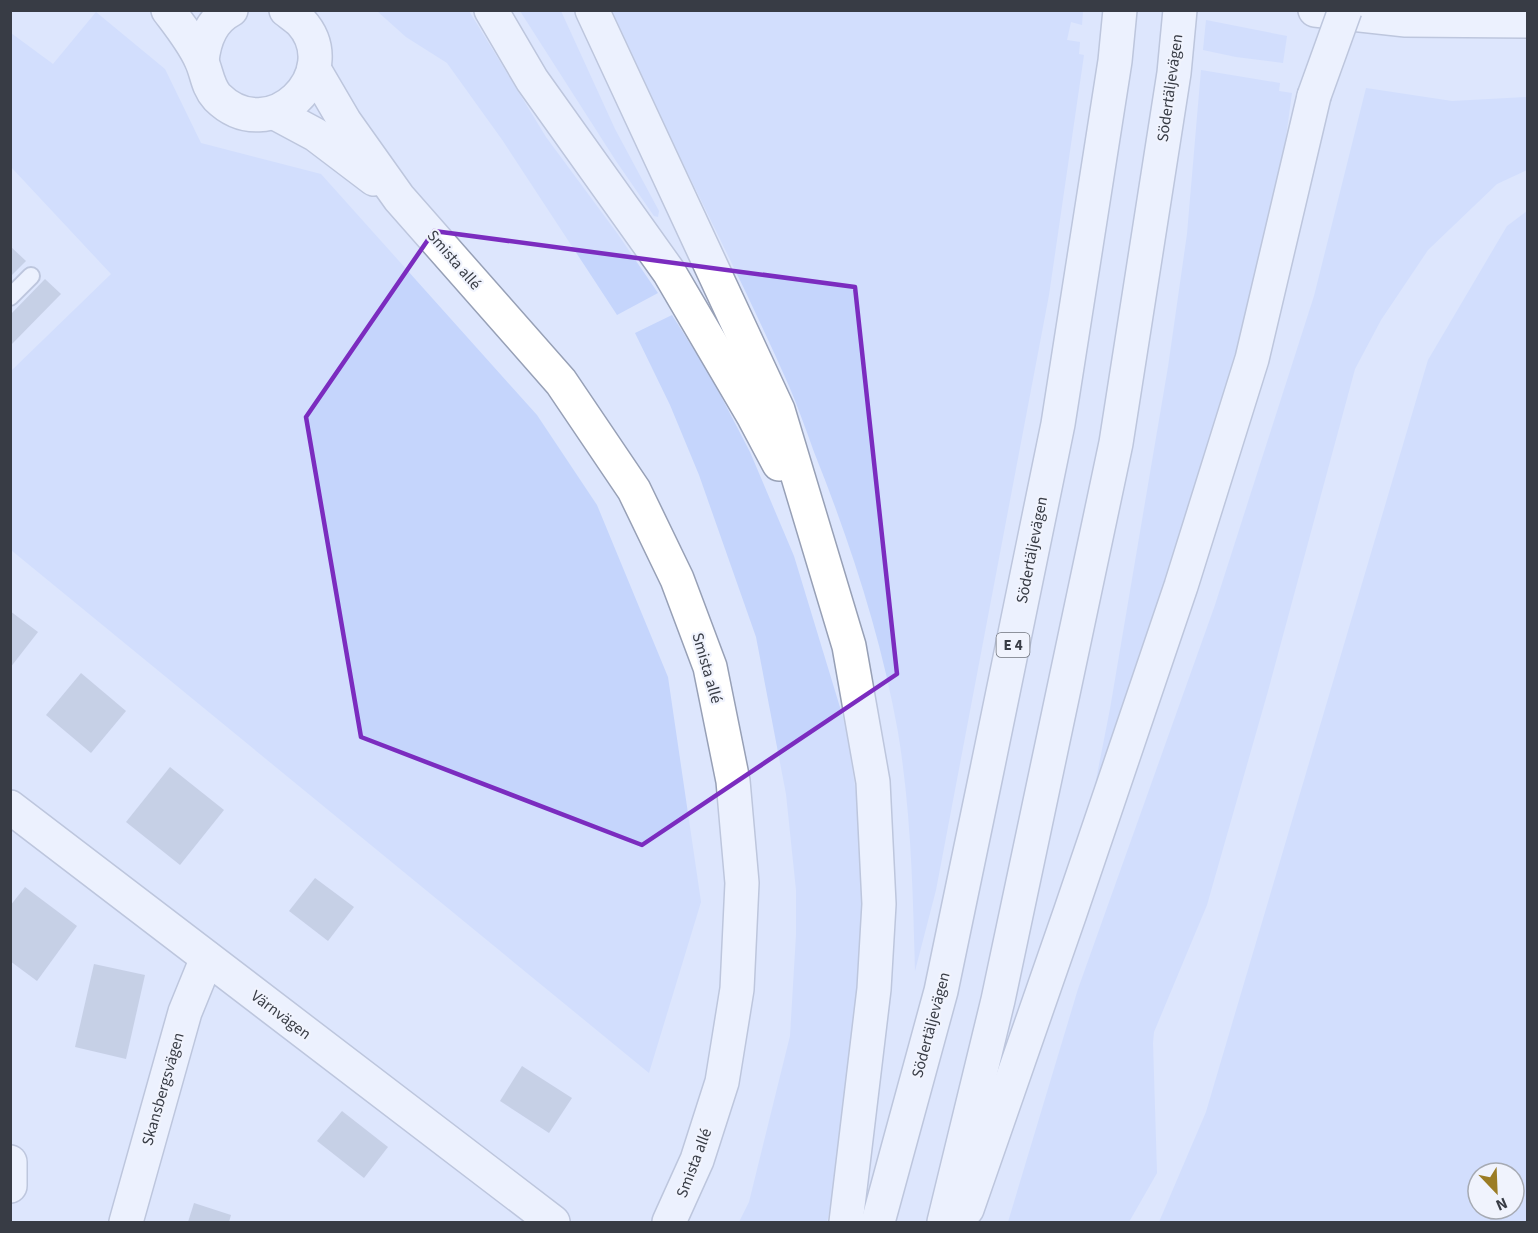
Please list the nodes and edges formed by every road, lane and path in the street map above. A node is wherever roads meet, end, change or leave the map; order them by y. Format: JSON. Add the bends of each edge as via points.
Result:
{"nodes":[{"id":1,"x":168,"y":10,"type":"edge"},
{"id":2,"x":231,"y":10,"type":"edge"},
{"id":3,"x":491,"y":10,"type":"edge"},
{"id":4,"x":592,"y":10,"type":"edge"},
{"id":5,"x":1120,"y":10,"type":"edge"},
{"id":6,"x":1180,"y":10,"type":"edge"},
{"id":7,"x":1315,"y":10,"type":"edge"},
{"id":8,"x":1329,"y":10,"type":"edge"},
{"id":9,"x":1345,"y":10,"type":"edge"},
{"id":10,"x":297,"y":14,"type":"edge"},
{"id":11,"x":1527,"y":21,"type":"edge"},
{"id":12,"x":202,"y":61,"type":"junction"},
{"id":13,"x":314,"y":69,"type":"junction"},
{"id":14,"x":1314,"y":96,"type":"junction"},
{"id":15,"x":274,"y":113,"type":"junction"},
{"id":16,"x":399,"y":198,"type":"junction"},
{"id":17,"x":32,"y":276,"type":"dead end"},
{"id":18,"x":10,"y":297,"type":"edge"},
{"id":19,"x":817,"y":537,"type":"junction"},
{"id":20,"x":10,"y":807,"type":"edge"},
{"id":21,"x":207,"y":958,"type":"junction"},
{"id":22,"x":10,"y":1162,"type":"edge"},
{"id":23,"x":10,"y":1186,"type":"edge"},
{"id":24,"x":126,"y":1222,"type":"edge"},
{"id":25,"x":553,"y":1222,"type":"edge"},
{"id":26,"x":669,"y":1222,"type":"edge"},
{"id":27,"x":846,"y":1222,"type":"edge"},
{"id":28,"x":878,"y":1222,"type":"edge"},
{"id":29,"x":944,"y":1222,"type":"edge"},
{"id":30,"x":962,"y":1222,"type":"edge"}],
"edges":[{"from":1,"to":12,"type":"main road","name":"Smista allé"},
{"from":2,"to":12,"type":"main road","via":[[211,28]]},
{"from":3,"to":19,"type":"main road","via":[[532,80],[669,272],[754,417]]},
{"from":4,"to":19,"type":"main road","via":[[778,410]]},
{"from":5,"to":28,"type":"main road","name":"Södertäljevägen","number":"E 4","via":[[1058,424],[941,991]]},
{"from":6,"to":29,"type":"main road","name":"Södertäljevägen","via":[[1174,73],[1116,443],[998,1000]]},
{"from":7,"to":11,"type":"main road","via":[[1406,20]]},
{"from":8,"to":14,"type":"main road","bridge":true},
{"from":9,"to":14,"type":"main road","bridge":true},
{"from":10,"to":13,"type":"main road","name":"Smista allé","via":[[311,39]]},
{"from":12,"to":15,"type":"main road","name":"Smista allé","via":[[217,97],[233,109],[252,114]]},
{"from":13,"to":15,"type":"main road","via":[[307,87],[294,103]]},
{"from":13,"to":16,"type":"main road","name":"Smista allé","via":[[345,122]]},
{"from":14,"to":30,"type":"main road","via":[[1252,359],[1181,586]]},
{"from":15,"to":16,"type":"main road","name":"Smista allé","via":[[316,135]]},
{"from":16,"to":26,"type":"main road","name":"Smista allé","via":[[561,382],[634,490],[677,579],[710,667],[733,781],[741,872],[737,989],[722,1082],[697,1160]]},
{"from":17,"to":18,"type":"lane"},
{"from":19,"to":27,"type":"main road","via":[[849,646],[873,782],[879,904],[874,989]]},
{"from":20,"to":21,"type":"main road","name":"Värnvägen"},
{"from":21,"to":24,"type":"main road","name":"Skansbergsvägen","via":[[185,1012]]},
{"from":21,"to":25,"type":"main road","name":"Värnvägen"},
{"from":22,"to":23,"type":"main road"}]}
